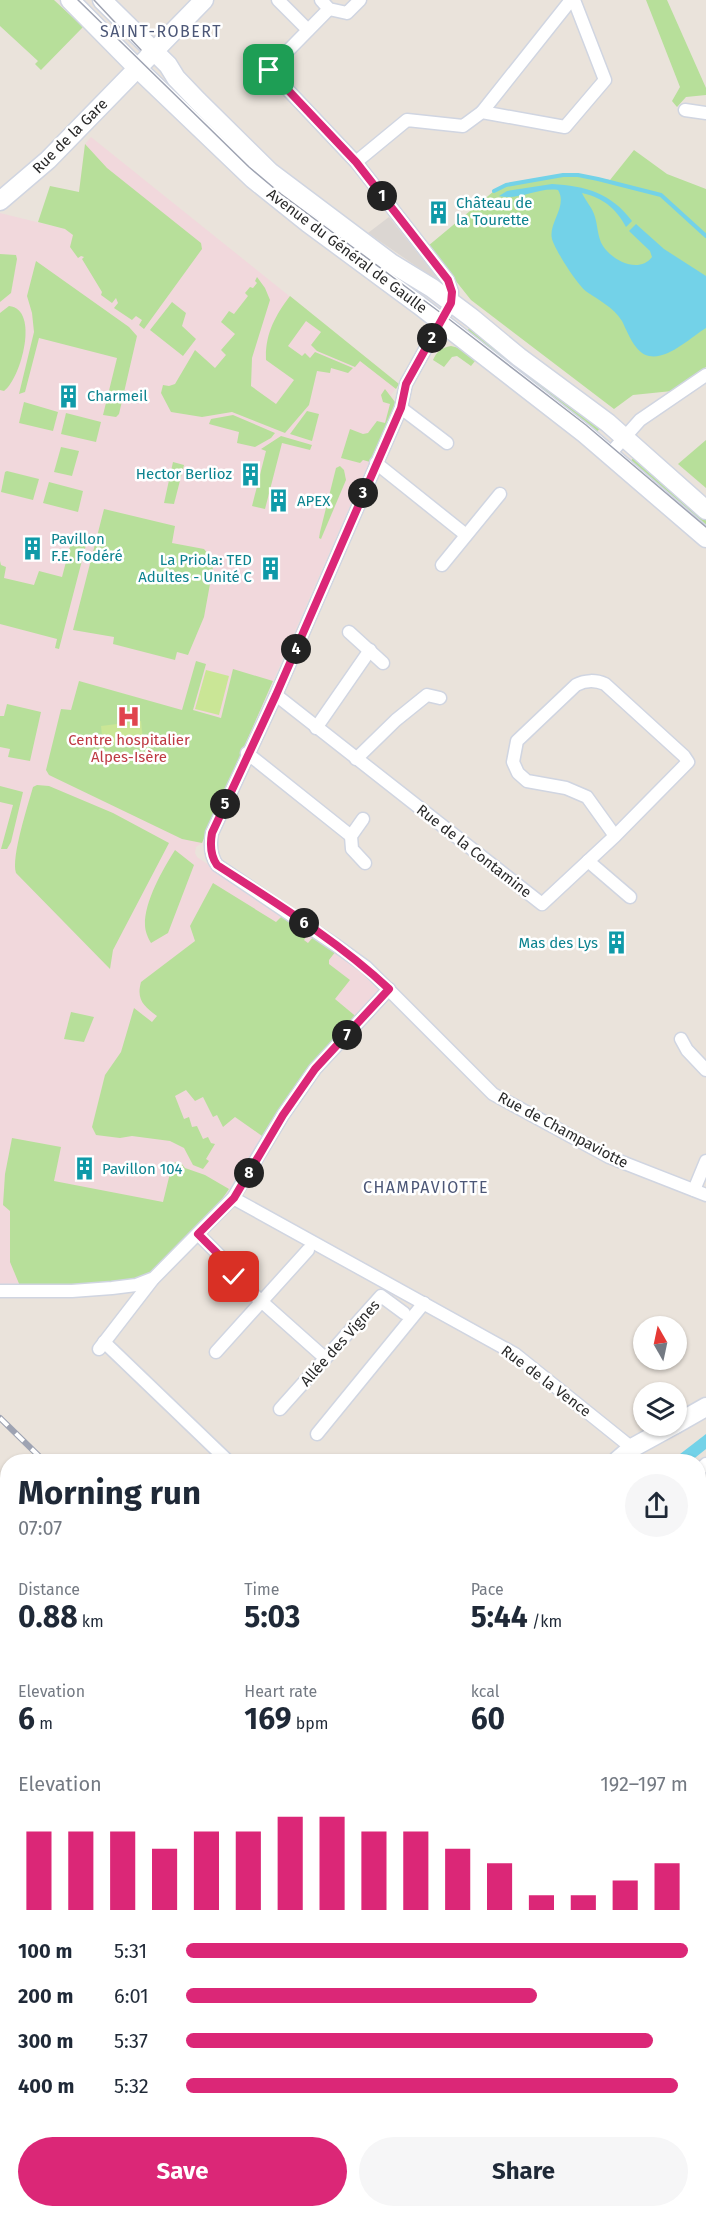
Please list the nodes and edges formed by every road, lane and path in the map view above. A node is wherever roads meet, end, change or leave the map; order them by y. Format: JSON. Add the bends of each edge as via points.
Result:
{"nodes":[{"id":1,"x":70,"y":0,"type":"edge"},
{"id":2,"x":102,"y":0,"type":"edge"},
{"id":3,"x":278,"y":0,"type":"edge"},
{"id":4,"x":360,"y":0,"type":"edge"},
{"id":5,"x":572,"y":0,"type":"edge"},
{"id":6,"x":201,"y":1,"type":"edge"},
{"id":7,"x":325,"y":4,"type":"edge"},
{"id":8,"x":308,"y":30,"type":"junction"},
{"id":9,"x":154,"y":51,"type":"junction"},
{"id":10,"x":137,"y":68,"type":"junction"},
{"id":11,"x":685,"y":110,"type":"dead end"},
{"id":12,"x":482,"y":112,"type":"junction"},
{"id":13,"x":706,"y":114,"type":"edge"},
{"id":14,"x":356,"y":162,"type":"junction"},
{"id":15,"x":0,"y":201,"type":"edge"},
{"id":16,"x":451,"y":303,"type":"junction"},
{"id":17,"x":441,"y":324,"type":"junction"},
{"id":18,"x":706,"y":375,"type":"edge"},
{"id":19,"x":401,"y":408,"type":"junction"},
{"id":20,"x":624,"y":436,"type":"junction"},
{"id":21,"x":447,"y":443,"type":"dead end"},
{"id":22,"x":608,"y":456,"type":"junction"},
{"id":23,"x":376,"y":463,"type":"junction"},
{"id":24,"x":500,"y":494,"type":"dead end"},
{"id":25,"x":706,"y":510,"type":"edge"},
{"id":26,"x":466,"y":535,"type":"junction"},
{"id":27,"x":706,"y":538,"type":"edge"},
{"id":28,"x":442,"y":565,"type":"dead end"},
{"id":29,"x":349,"y":632,"type":"dead end"},
{"id":30,"x":370,"y":650,"type":"junction"},
{"id":31,"x":383,"y":663,"type":"dead end"},
{"id":32,"x":276,"y":695,"type":"junction"},
{"id":33,"x":440,"y":698,"type":"dead end"},
{"id":34,"x":316,"y":728,"type":"junction"},
{"id":35,"x":247,"y":753,"type":"junction"},
{"id":36,"x":356,"y":759,"type":"junction"},
{"id":37,"x":363,"y":819,"type":"dead end"},
{"id":38,"x":351,"y":836,"type":"junction"},
{"id":39,"x":615,"y":836,"type":"junction"},
{"id":40,"x":588,"y":861,"type":"junction"},
{"id":41,"x":365,"y":863,"type":"dead end"},
{"id":42,"x":630,"y":897,"type":"dead end"},
{"id":43,"x":389,"y":989,"type":"junction"},
{"id":44,"x":681,"y":1039,"type":"dead end"},
{"id":45,"x":706,"y":1070,"type":"edge"},
{"id":46,"x":706,"y":1161,"type":"edge"},
{"id":47,"x":694,"y":1190,"type":"junction"},
{"id":48,"x":706,"y":1195,"type":"edge"},
{"id":49,"x":234,"y":1198,"type":"junction"},
{"id":50,"x":198,"y":1234,"type":"junction"},
{"id":51,"x":308,"y":1250,"type":"dead end"},
{"id":52,"x":154,"y":1278,"type":"junction"},
{"id":53,"x":0,"y":1291,"type":"edge"},
{"id":54,"x":261,"y":1302,"type":"junction"},
{"id":55,"x":424,"y":1303,"type":"junction"},
{"id":56,"x":404,"y":1313,"type":"dead end"},
{"id":57,"x":216,"y":1352,"type":"dead end"},
{"id":58,"x":325,"y":1358,"type":"junction"},
{"id":59,"x":706,"y":1407,"type":"edge"},
{"id":60,"x":280,"y":1409,"type":"dead end"},
{"id":61,"x":687,"y":1417,"type":"edge"},
{"id":62,"x":317,"y":1434,"type":"dead end"},
{"id":63,"x":654,"y":1436,"type":"edge"},
{"id":64,"x":632,"y":1448,"type":"junction"},
{"id":65,"x":220,"y":1454,"type":"edge"},
{"id":66,"x":625,"y":1454,"type":"edge"}],
"edges":[{"from":1,"to":10,"type":"main road","name":"Avenue du Général de Gaulle"},
{"from":2,"to":9,"type":"main road","name":"Avenue du Général de Gaulle"},
{"from":3,"to":8,"type":"street"},
{"from":4,"to":7,"type":"street","via":[[347,13]]},
{"from":5,"to":12,"type":"street"},
{"from":5,"to":12,"type":"street","via":[[605,80],[565,127]]},
{"from":6,"to":9,"type":"main road"},
{"from":7,"to":8,"type":"street"},
{"from":8,"to":14,"type":"street","via":[[269,70]]},
{"from":9,"to":10,"type":"main road"},
{"from":9,"to":16,"type":"main road","name":"Avenue du Général de Gaulle","via":[[270,172]]},
{"from":10,"to":15,"type":"main road","name":"Rue de la Gare","via":[[35,172]]},
{"from":10,"to":17,"type":"main road","name":"Avenue du Général de Gaulle","via":[[277,199]]},
{"from":11,"to":13,"type":"street"},
{"from":12,"to":14,"type":"street","via":[[463,126],[407,120]]},
{"from":14,"to":16,"type":"street","via":[[448,280]]},
{"from":16,"to":17,"type":"street"},
{"from":16,"to":20,"type":"main road","name":"Avenue du Général de Gaulle"},
{"from":17,"to":19,"type":"street","via":[[406,384]]},
{"from":17,"to":22,"type":"main road","name":"Avenue du Général de Gaulle"},
{"from":18,"to":20,"type":"street","via":[[654,409]]},
{"from":19,"to":21,"type":"street"},
{"from":19,"to":23,"type":"street"},
{"from":20,"to":22,"type":"street"},
{"from":20,"to":25,"type":"main road","name":"Avenue du Général de Gaulle"},
{"from":22,"to":27,"type":"main road","name":"Avenue du Général de Gaulle"},
{"from":23,"to":26,"type":"street"},
{"from":23,"to":32,"type":"street"},
{"from":24,"to":26,"type":"street"},
{"from":26,"to":28,"type":"street"},
{"from":29,"to":30,"type":"street"},
{"from":30,"to":31,"type":"street"},
{"from":30,"to":34,"type":"street"},
{"from":32,"to":34,"type":"street","name":"Rue de la Contamine"},
{"from":32,"to":35,"type":"street"},
{"from":33,"to":36,"type":"street","via":[[428,695]]},
{"from":34,"to":36,"type":"street","name":"Rue de la Contamine"},
{"from":35,"to":38,"type":"street"},
{"from":35,"to":43,"type":"street","via":[[212,833],[213,860],[337,945]]},
{"from":36,"to":40,"type":"street","name":"Rue de la Contamine","via":[[542,904]]},
{"from":37,"to":38,"type":"street"},
{"from":38,"to":41,"type":"street","via":[[352,849]]},
{"from":39,"to":39,"type":"street","name":"Rue de la Contamine","via":[[587,797],[566,788],[527,781],[513,762],[517,741],[581,682],[605,684],[688,762]]},
{"from":39,"to":40,"type":"street","name":"Rue de la Contamine"},
{"from":40,"to":42,"type":"street"},
{"from":43,"to":47,"type":"street","name":"Rue de Champaviotte","via":[[493,1094],[609,1157]]},
{"from":43,"to":49,"type":"street","via":[[315,1069]]},
{"from":44,"to":45,"type":"street"},
{"from":46,"to":47,"type":"street"},
{"from":47,"to":48,"type":"street","name":"Rue de Champaviotte"},
{"from":49,"to":50,"type":"street"},
{"from":49,"to":55,"type":"street","name":"Rue de la Vence"},
{"from":50,"to":52,"type":"street"},
{"from":50,"to":54,"type":"street"},
{"from":51,"to":54,"type":"street"},
{"from":52,"to":53,"type":"street","via":[[112,1288]]},
{"from":52,"to":65,"type":"street","via":[[101,1346]]},
{"from":54,"to":57,"type":"street"},
{"from":54,"to":58,"type":"street"},
{"from":55,"to":62,"type":"street"},
{"from":55,"to":64,"type":"street","name":"Rue de la Vence","via":[[516,1354]]},
{"from":56,"to":58,"type":"street","name":"Allée des Vignes","via":[[381,1296]]},
{"from":58,"to":60,"type":"street","name":"Allée des Vignes"},
{"from":59,"to":61,"type":"main road"},
{"from":63,"to":64,"type":"main road"},
{"from":64,"to":66,"type":"main road"}]}
